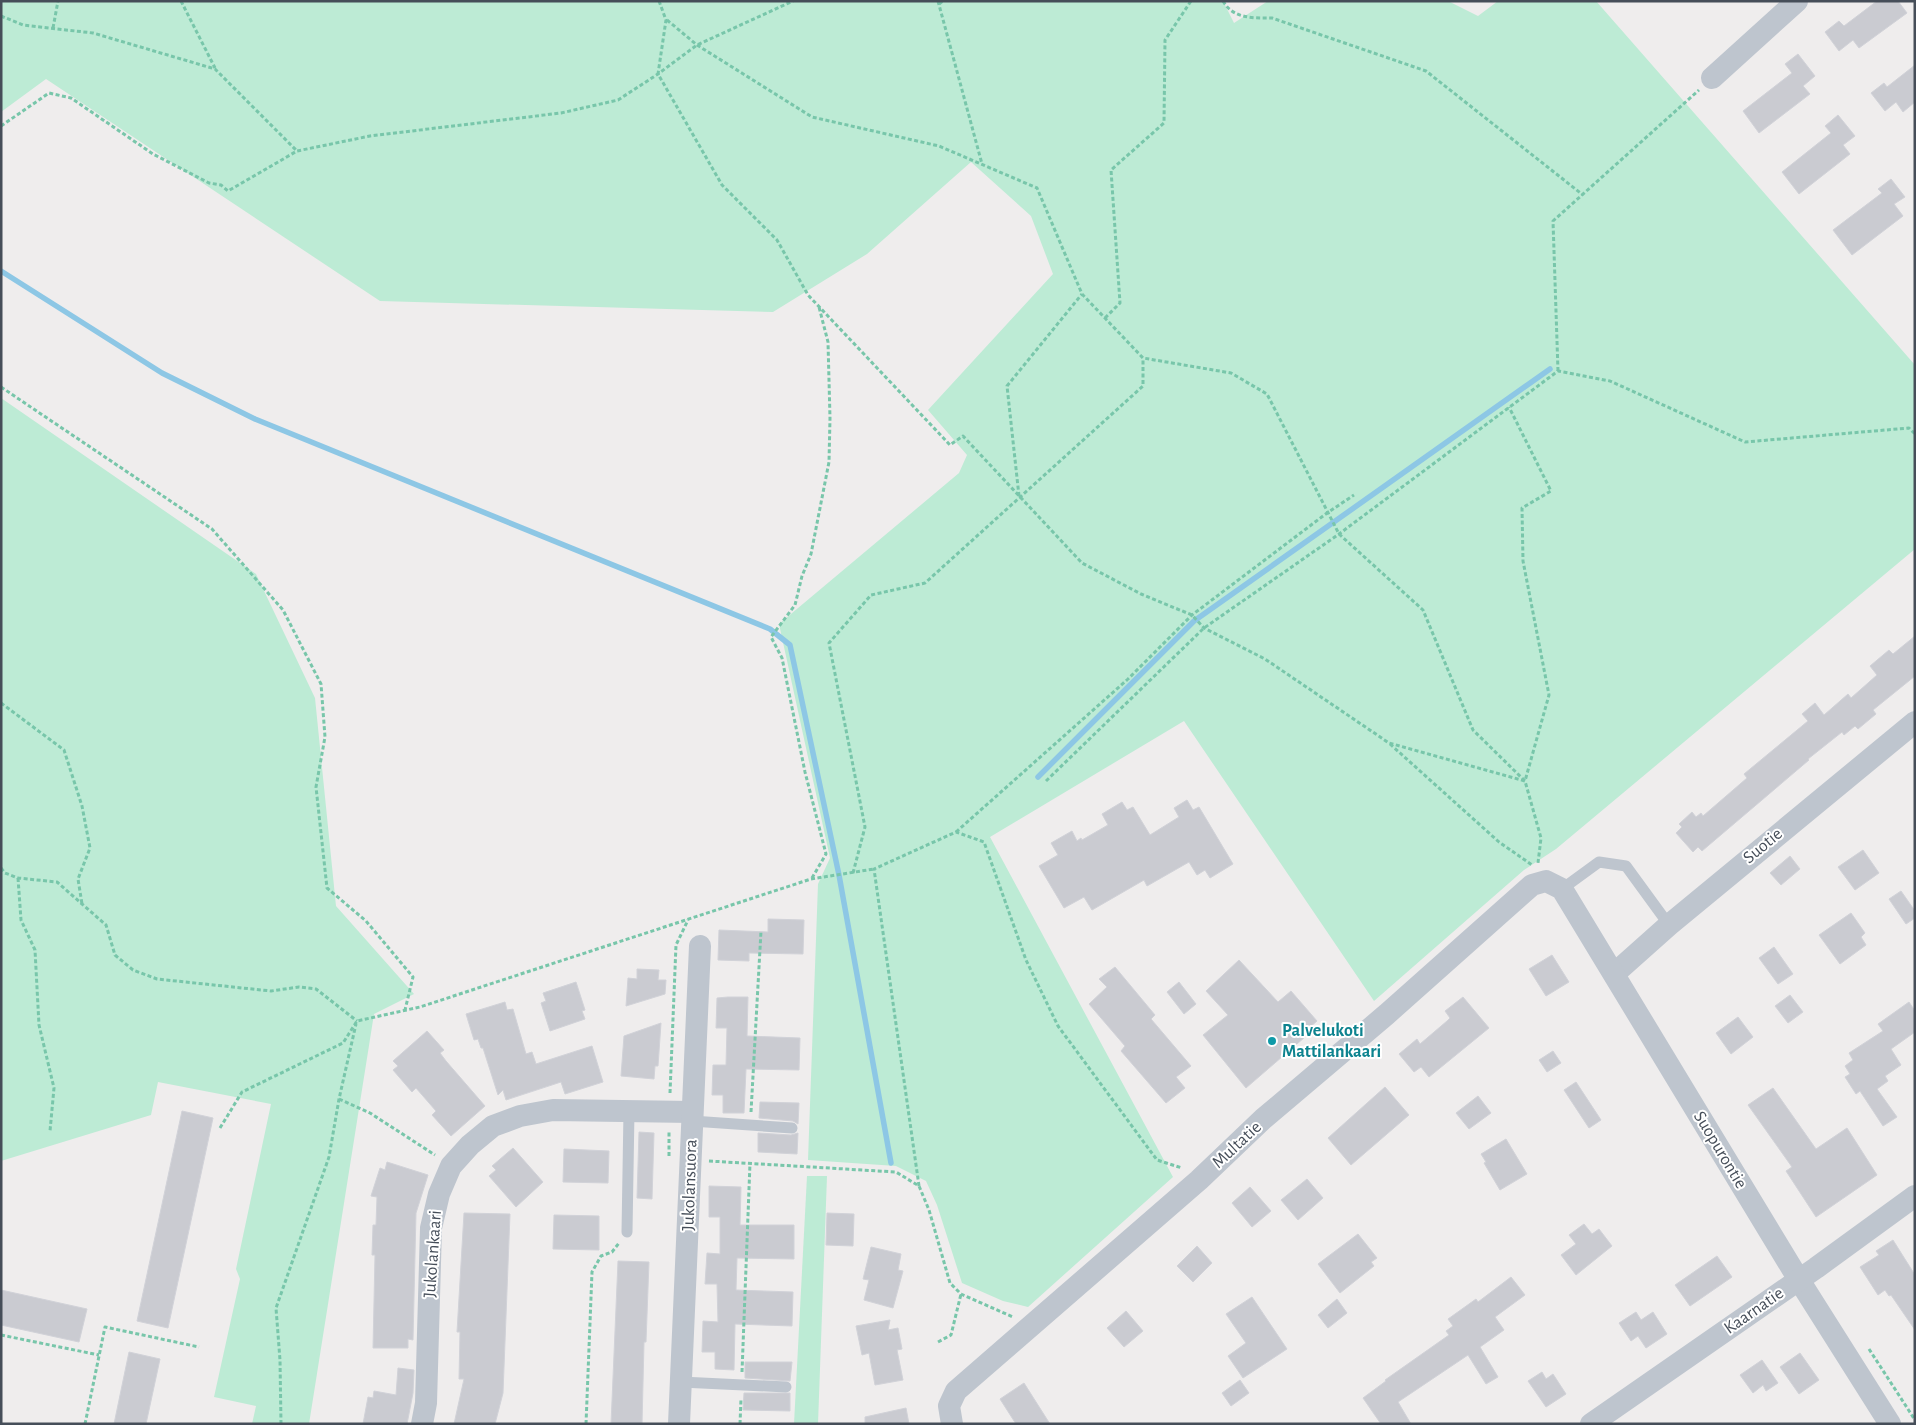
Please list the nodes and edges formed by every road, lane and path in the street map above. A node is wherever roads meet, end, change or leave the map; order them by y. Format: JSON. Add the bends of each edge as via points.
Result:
{"nodes":[{"id":1,"x":58,"y":1,"type":"edge"},
{"id":2,"x":180,"y":1,"type":"edge"},
{"id":3,"x":659,"y":1,"type":"edge"},
{"id":4,"x":793,"y":1,"type":"edge"},
{"id":5,"x":943,"y":1,"type":"edge"},
{"id":6,"x":1191,"y":1,"type":"edge"},
{"id":7,"x":1223,"y":1,"type":"edge"},
{"id":8,"x":1797,"y":1,"type":"edge"},
{"id":9,"x":938,"y":3,"type":"edge"},
{"id":10,"x":1,"y":16,"type":"edge"},
{"id":11,"x":666,"y":20,"type":"junction"},
{"id":12,"x":53,"y":28,"type":"junction"},
{"id":13,"x":697,"y":45,"type":"junction"},
{"id":14,"x":216,"y":69,"type":"junction"},
{"id":15,"x":658,"y":74,"type":"junction"},
{"id":16,"x":1712,"y":78,"type":"joint"},
{"id":17,"x":1,"y":126,"type":"edge"},
{"id":18,"x":297,"y":151,"type":"junction"},
{"id":19,"x":982,"y":164,"type":"junction"},
{"id":20,"x":1582,"y":195,"type":"junction"},
{"id":21,"x":1082,"y":294,"type":"junction"},
{"id":22,"x":819,"y":306,"type":"junction"},
{"id":23,"x":1105,"y":318,"type":"junction"},
{"id":24,"x":1143,"y":358,"type":"junction"},
{"id":25,"x":1558,"y":371,"type":"junction"},
{"id":26,"x":1,"y":387,"type":"edge"},
{"id":27,"x":1509,"y":407,"type":"junction"},
{"id":28,"x":1915,"y":434,"type":"edge"},
{"id":29,"x":1354,"y":495,"type":"dead end"},
{"id":30,"x":1019,"y":497,"type":"junction"},
{"id":31,"x":1327,"y":513,"type":"junction"},
{"id":32,"x":1338,"y":534,"type":"junction"},
{"id":33,"x":1192,"y":616,"type":"junction"},
{"id":34,"x":1202,"y":626,"type":"junction"},
{"id":35,"x":1,"y":703,"type":"edge"},
{"id":36,"x":1915,"y":722,"type":"edge"},
{"id":37,"x":1389,"y":743,"type":"junction"},
{"id":38,"x":1046,"y":781,"type":"dead end"},
{"id":39,"x":1525,"y":781,"type":"junction"},
{"id":40,"x":956,"y":832,"type":"junction"},
{"id":41,"x":1,"y":868,"type":"edge"},
{"id":42,"x":874,"y":870,"type":"junction"},
{"id":43,"x":853,"y":872,"type":"junction"},
{"id":44,"x":3,"y":874,"type":"edge"},
{"id":45,"x":18,"y":878,"type":"junction"},
{"id":46,"x":811,"y":879,"type":"junction"},
{"id":47,"x":1554,"y":885,"type":"junction"},
{"id":48,"x":82,"y":904,"type":"junction"},
{"id":49,"x":688,"y":919,"type":"junction"},
{"id":50,"x":1668,"y":925,"type":"junction"},
{"id":51,"x":761,"y":931,"type":"dead end"},
{"id":52,"x":700,"y":946,"type":"dead end"},
{"id":53,"x":1614,"y":974,"type":"junction"},
{"id":54,"x":405,"y":1010,"type":"junction"},
{"id":55,"x":357,"y":1021,"type":"junction"},
{"id":56,"x":339,"y":1099,"type":"junction"},
{"id":57,"x":629,"y":1111,"type":"junction"},
{"id":58,"x":669,"y":1111,"type":"junction"},
{"id":59,"x":692,"y":1116,"type":"junction"},
{"id":60,"x":750,"y":1126,"type":"junction"},
{"id":61,"x":220,"y":1128,"type":"dead end"},
{"id":62,"x":792,"y":1128,"type":"dead end"},
{"id":63,"x":50,"y":1131,"type":"dead end"},
{"id":64,"x":692,"y":1159,"type":"junction"},
{"id":65,"x":750,"y":1163,"type":"junction"},
{"id":66,"x":451,"y":1166,"type":"junction"},
{"id":67,"x":1188,"y":1170,"type":"dead end"},
{"id":68,"x":920,"y":1186,"type":"junction"},
{"id":69,"x":1915,"y":1196,"type":"edge"},
{"id":70,"x":627,"y":1232,"type":"joint"},
{"id":71,"x":1799,"y":1280,"type":"junction"},
{"id":72,"x":961,"y":1294,"type":"junction"},
{"id":73,"x":1030,"y":1326,"type":"junction"},
{"id":74,"x":1,"y":1335,"type":"edge"},
{"id":75,"x":938,"y":1342,"type":"dead end"},
{"id":76,"x":199,"y":1347,"type":"dead end"},
{"id":77,"x":100,"y":1355,"type":"junction"},
{"id":78,"x":681,"y":1382,"type":"junction"},
{"id":79,"x":741,"y":1385,"type":"junction"},
{"id":80,"x":786,"y":1386,"type":"dead end"},
{"id":81,"x":85,"y":1424,"type":"edge"},
{"id":82,"x":281,"y":1424,"type":"edge"},
{"id":83,"x":422,"y":1424,"type":"edge"},
{"id":84,"x":586,"y":1424,"type":"edge"},
{"id":85,"x":679,"y":1424,"type":"edge"},
{"id":86,"x":740,"y":1424,"type":"edge"},
{"id":87,"x":952,"y":1424,"type":"edge"},
{"id":88,"x":1591,"y":1424,"type":"edge"},
{"id":89,"x":1890,"y":1424,"type":"edge"}],
"edges":[{"from":1,"to":12,"type":"path"},
{"from":2,"to":14,"type":"path"},
{"from":3,"to":11,"type":"path"},
{"from":4,"to":13,"type":"path"},
{"from":5,"to":9,"type":"path"},
{"from":6,"to":23,"type":"path","via":[[1165,40],[1164,123],[1111,170],[1120,302]]},
{"from":7,"to":20,"type":"path","via":[[1227,9],[1245,18],[1272,18],[1426,71]]},
{"from":8,"to":16,"type":"street"},
{"from":9,"to":19,"type":"path"},
{"from":10,"to":12,"type":"path","via":[[24,25]]},
{"from":11,"to":13,"type":"path"},
{"from":11,"to":15,"type":"path"},
{"from":12,"to":14,"type":"path","via":[[94,33]]},
{"from":13,"to":15,"type":"path"},
{"from":13,"to":19,"type":"path","via":[[812,117],[939,146]]},
{"from":14,"to":18,"type":"path"},
{"from":15,"to":18,"type":"path","via":[[618,100],[560,113],[370,136]]},
{"from":15,"to":22,"type":"path","via":[[722,185],[777,240],[808,295]]},
{"from":16,"to":20,"type":"path"},
{"from":17,"to":18,"type":"path","via":[[49,92],[70,98],[153,154],[228,191]]},
{"from":19,"to":21,"type":"path","via":[[1037,188]]},
{"from":20,"to":25,"type":"path","via":[[1553,221]]},
{"from":21,"to":23,"type":"path"},
{"from":21,"to":30,"type":"path","via":[[1006,386]]},
{"from":22,"to":30,"type":"path","via":[[950,444],[964,436]]},
{"from":22,"to":46,"type":"path","via":[[828,342],[829,462],[811,554],[795,606],[771,637],[782,658],[805,772],[826,854]]},
{"from":23,"to":24,"type":"path"},
{"from":24,"to":30,"type":"path","via":[[1143,386]]},
{"from":24,"to":31,"type":"path","via":[[1232,373],[1267,394]]},
{"from":25,"to":27,"type":"path"},
{"from":25,"to":28,"type":"path","via":[[1610,381],[1745,442],[1908,428]]},
{"from":26,"to":54,"type":"path","via":[[212,529],[283,610],[322,684],[325,737],[316,787],[327,888],[366,921],[413,977]]},
{"from":27,"to":32,"type":"path"},
{"from":27,"to":39,"type":"path","via":[[1551,490],[1522,508],[1523,561],[1549,695]]},
{"from":29,"to":31,"type":"path"},
{"from":30,"to":33,"type":"path","via":[[1082,563]]},
{"from":30,"to":43,"type":"path","via":[[925,583],[871,595],[829,643],[864,827]]},
{"from":31,"to":32,"type":"path"},
{"from":31,"to":33,"type":"path"},
{"from":32,"to":34,"type":"path"},
{"from":32,"to":39,"type":"path","via":[[1423,610],[1473,730]]},
{"from":33,"to":34,"type":"path"},
{"from":33,"to":40,"type":"path","via":[[1128,679]]},
{"from":34,"to":37,"type":"path","via":[[1265,659]]},
{"from":34,"to":38,"type":"path"},
{"from":35,"to":48,"type":"path","via":[[64,750],[82,806],[90,848],[78,879]]},
{"from":36,"to":50,"type":"street","name":"Suotie"},
{"from":37,"to":39,"type":"path"},
{"from":37,"to":39,"type":"path","via":[[1499,842],[1538,869],[1541,838]]},
{"from":40,"to":42,"type":"path"},
{"from":40,"to":67,"type":"path","via":[[984,842],[1026,960],[1058,1026],[1157,1160]]},
{"from":41,"to":44,"type":"path"},
{"from":42,"to":43,"type":"path"},
{"from":42,"to":68,"type":"path"},
{"from":43,"to":46,"type":"path"},
{"from":44,"to":45,"type":"path"},
{"from":45,"to":48,"type":"path","via":[[57,882]]},
{"from":45,"to":63,"type":"path","via":[[21,920],[35,950],[39,1025],[54,1088]]},
{"from":46,"to":49,"type":"path"},
{"from":47,"to":50,"type":"lane","via":[[1599,862],[1626,866]]},
{"from":47,"to":53,"type":"street","name":"Suopurontie"},
{"from":47,"to":73,"type":"street","name":"Multatie","via":[[1532,885]]},
{"from":48,"to":55,"type":"path","via":[[106,924],[115,954],[133,970],[157,980],[271,990],[316,988]]},
{"from":49,"to":54,"type":"path"},
{"from":49,"to":58,"type":"path","via":[[676,945]]},
{"from":50,"to":53,"type":"street","name":"Suotie"},
{"from":51,"to":60,"type":"path"},
{"from":52,"to":59,"type":"street","name":"Jukolansuora"},
{"from":53,"to":71,"type":"street","name":"Suopurontie"},
{"from":54,"to":55,"type":"path"},
{"from":55,"to":56,"type":"path"},
{"from":55,"to":61,"type":"path","via":[[343,1043],[242,1092]]},
{"from":56,"to":66,"type":"path","via":[[370,1113]]},
{"from":56,"to":82,"type":"path","via":[[329,1157],[276,1308]]},
{"from":57,"to":58,"type":"street","name":"Jukolankaari"},
{"from":57,"to":66,"type":"street","name":"Jukolankaari","via":[[553,1110],[520,1116],[493,1126]]},
{"from":57,"to":70,"type":"lane"},
{"from":58,"to":59,"type":"street","name":"Jukolankaari"},
{"from":58,"to":64,"type":"path","via":[[668,1159]]},
{"from":59,"to":60,"type":"lane"},
{"from":59,"to":64,"type":"street","name":"Jukolansuora"},
{"from":60,"to":62,"type":"lane"},
{"from":64,"to":65,"type":"path"},
{"from":64,"to":78,"type":"street","name":"Jukolansuora"},
{"from":65,"to":68,"type":"path","via":[[896,1172]]},
{"from":65,"to":79,"type":"path"},
{"from":66,"to":83,"type":"street","name":"Jukolankaari","via":[[439,1194],[431,1228],[426,1403]]},
{"from":68,"to":72,"type":"path","via":[[950,1283]]},
{"from":69,"to":71,"type":"street","name":"Kaarnatie"},
{"from":70,"to":84,"type":"path","via":[[612,1252],[601,1256],[592,1272]]},
{"from":71,"to":88,"type":"street","name":"Kaarnatie"},
{"from":71,"to":89,"type":"street","name":"Suopurontie"},
{"from":72,"to":73,"type":"path"},
{"from":72,"to":75,"type":"path","via":[[951,1335]]},
{"from":73,"to":87,"type":"street","name":"Multatie","via":[[956,1391],[949,1406]]},
{"from":74,"to":77,"type":"path"},
{"from":76,"to":77,"type":"path","via":[[105,1327]]},
{"from":77,"to":81,"type":"path"},
{"from":78,"to":79,"type":"lane"},
{"from":78,"to":85,"type":"street","name":"Jukolansuora"},
{"from":79,"to":80,"type":"lane"},
{"from":79,"to":86,"type":"path"}]}
